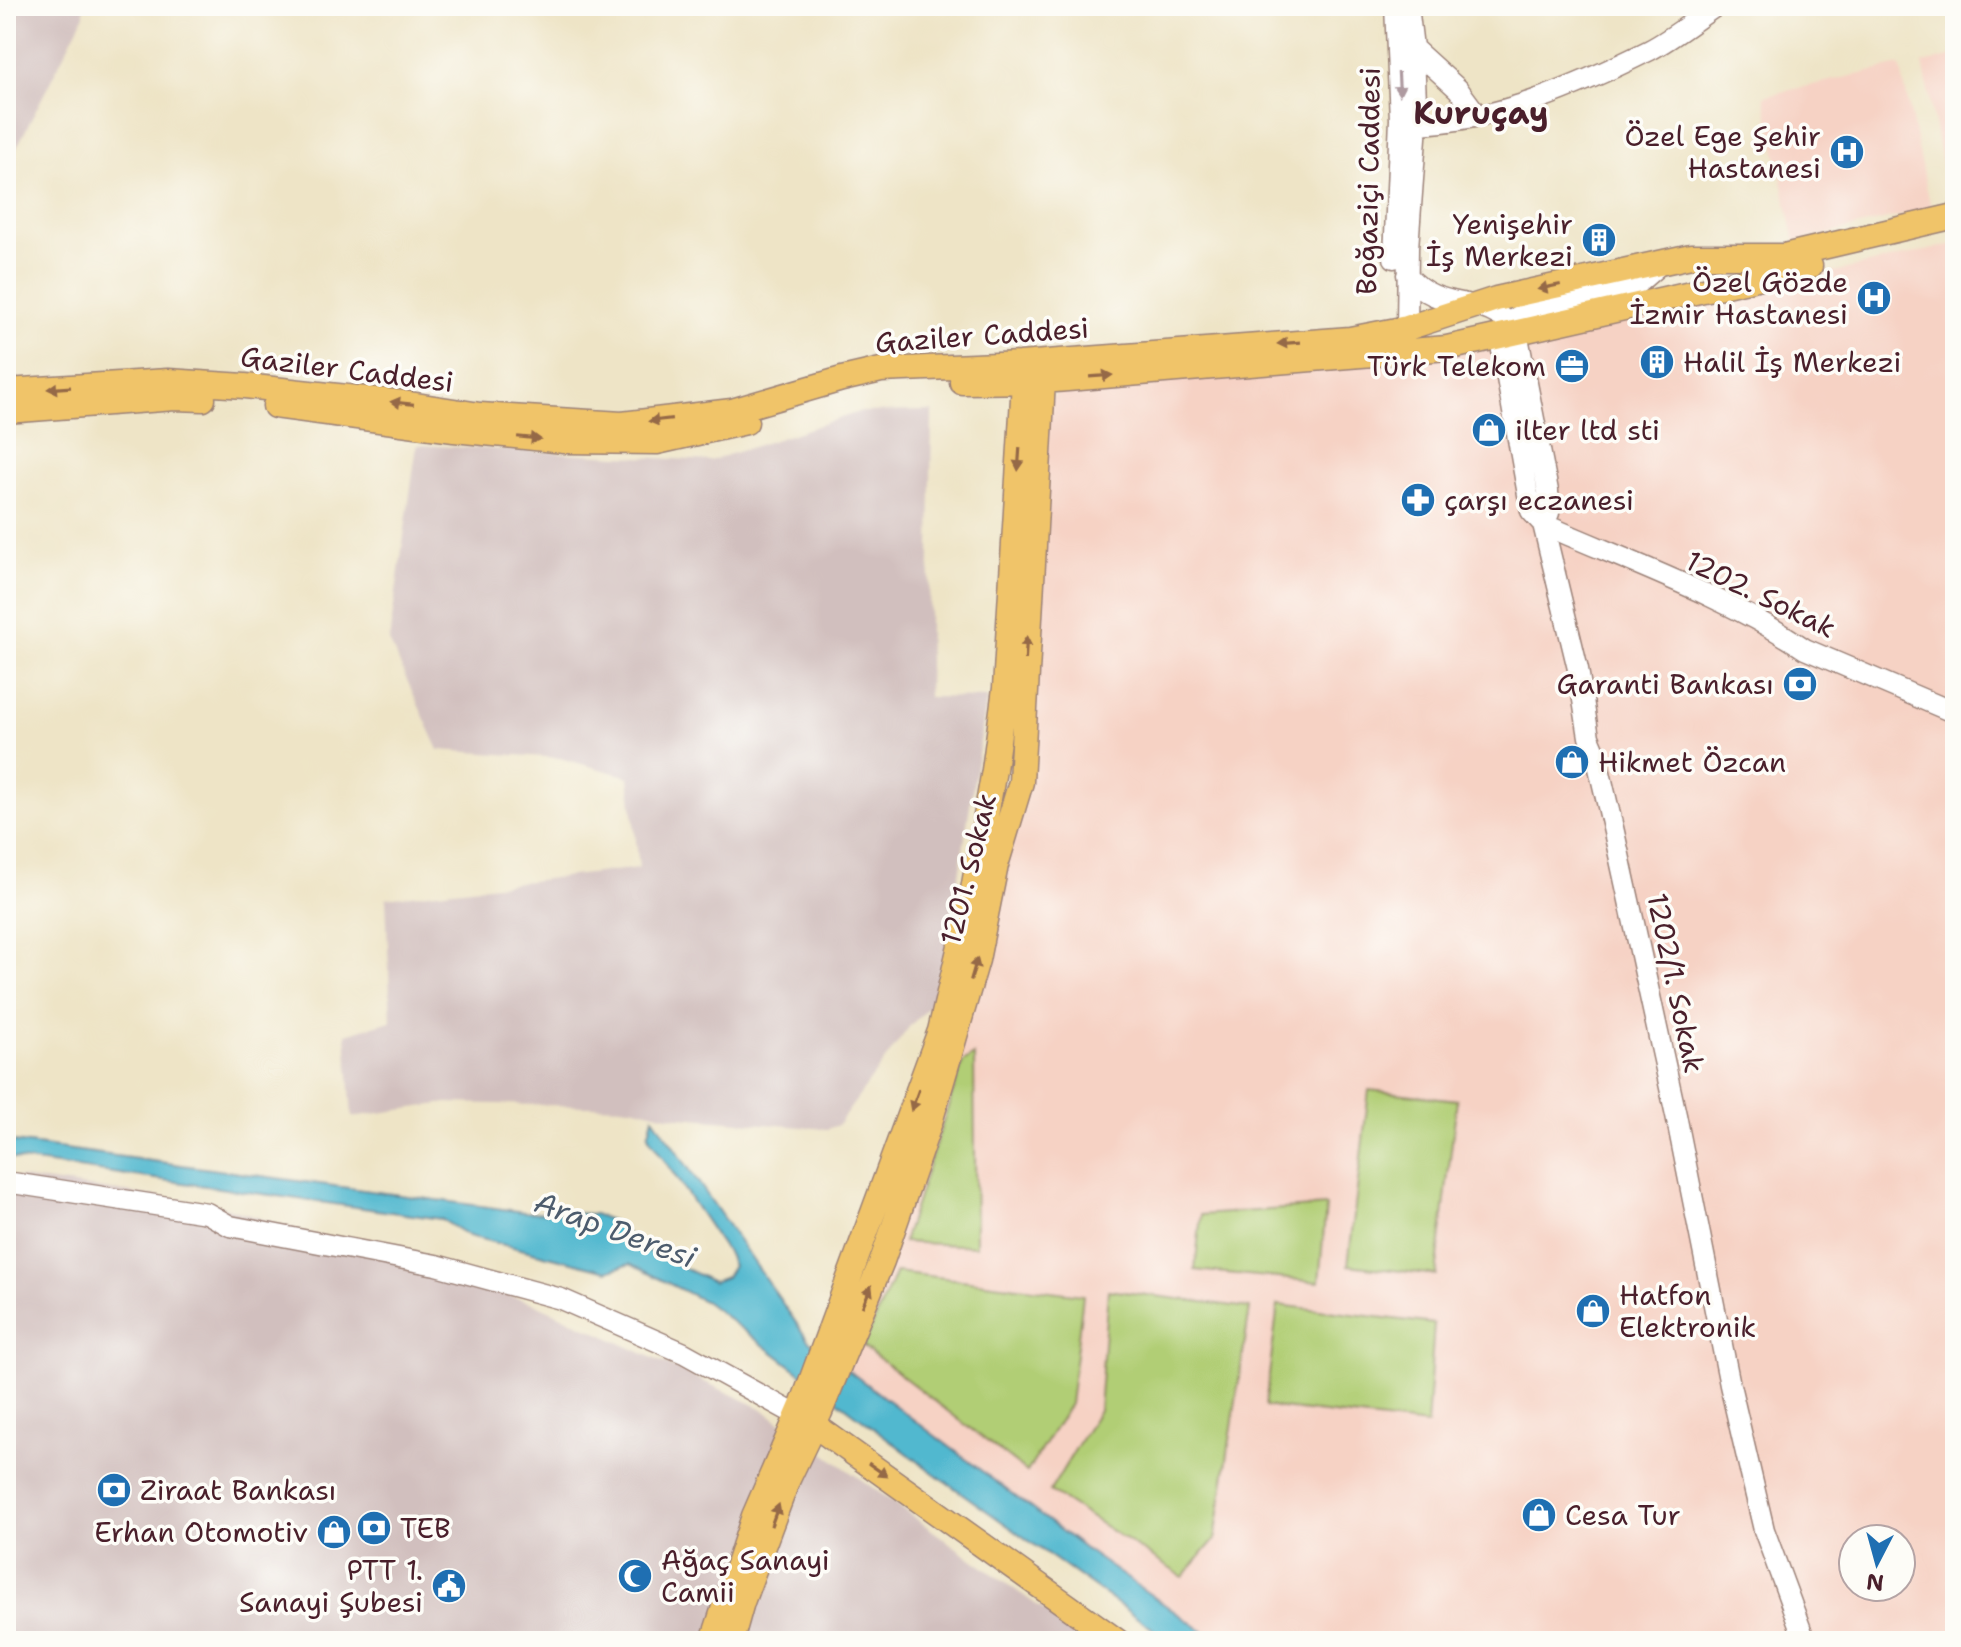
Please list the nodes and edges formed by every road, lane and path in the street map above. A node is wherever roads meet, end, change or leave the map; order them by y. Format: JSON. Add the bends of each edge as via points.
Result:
{"nodes":[{"id":1,"x":1395,"y":6,"type":"edge"},
{"id":2,"x":1408,"y":6,"type":"edge"},
{"id":3,"x":1716,"y":6,"type":"edge"},
{"id":4,"x":1414,"y":49,"type":"junction"},
{"id":5,"x":1478,"y":116,"type":"junction"},
{"id":6,"x":1417,"y":124,"type":"junction"},
{"id":7,"x":1955,"y":216,"type":"edge"},
{"id":8,"x":1955,"y":232,"type":"edge"},
{"id":9,"x":1660,"y":264,"type":"junction"},
{"id":10,"x":1407,"y":275,"type":"junction"},
{"id":11,"x":1479,"y":306,"type":"junction"},
{"id":12,"x":1509,"y":330,"type":"junction"},
{"id":13,"x":1402,"y":339,"type":"junction"},
{"id":14,"x":1031,"y":372,"type":"junction"},
{"id":15,"x":6,"y":391,"type":"edge"},
{"id":16,"x":6,"y":411,"type":"edge"},
{"id":17,"x":1543,"y":524,"type":"junction"},
{"id":18,"x":1005,"y":688,"type":"junction"},
{"id":19,"x":1955,"y":713,"type":"edge"},
{"id":20,"x":1021,"y":782,"type":"junction"},
{"id":21,"x":6,"y":1182,"type":"edge"},
{"id":22,"x":829,"y":1361,"type":"junction"},
{"id":23,"x":809,"y":1414,"type":"junction"},
{"id":24,"x":1805,"y":1640,"type":"edge"},
{"id":25,"x":713,"y":1641,"type":"edge"},
{"id":26,"x":731,"y":1641,"type":"edge"},
{"id":27,"x":1117,"y":1641,"type":"edge"}],
"edges":[{"from":1,"to":13,"type":"street","name":"Boğaziçi Caddesi","one_way":true,"via":[[1400,119],[1394,266]]},
{"from":2,"to":4,"type":"street"},
{"from":3,"to":5,"type":"street","via":[[1652,49],[1520,106]]},
{"from":4,"to":5,"type":"street","via":[[1458,89]]},
{"from":4,"to":6,"type":"street"},
{"from":5,"to":6,"type":"street"},
{"from":6,"to":10,"type":"street"},
{"from":7,"to":9,"type":"main road","name":"Gaziler Caddesi","via":[[1784,256],[1691,256]]},
{"from":8,"to":12,"type":"main road","name":"Gaziler Caddesi"},
{"from":9,"to":11,"type":"main road","name":"Gaziler Caddesi","one_way":true},
{"from":9,"to":12,"type":"street","via":[[1623,289],[1520,315]]},
{"from":10,"to":11,"type":"street","via":[[1428,294]]},
{"from":10,"to":13,"type":"street"},
{"from":11,"to":12,"type":"street","via":[[1492,309]]},
{"from":11,"to":13,"type":"main road","name":"Gaziler Caddesi"},
{"from":12,"to":13,"type":"main road","name":"Gaziler Caddesi","via":[[1447,348]]},
{"from":12,"to":17,"type":"street","name":"1202/1. Sokak","via":[[1531,511]]},
{"from":13,"to":14,"type":"main road","name":"Gaziler Caddesi","one_way":true,"via":[[1350,339]]},
{"from":14,"to":13,"type":"main road","name":"Gaziler Caddesi","one_way":true,"via":[[1319,359]]},
{"from":14,"to":15,"type":"main road","name":"Gaziler Caddesi","one_way":true,"via":[[881,370],[732,411],[622,424],[480,415],[168,381]]},
{"from":16,"to":14,"type":"main road","name":"Gaziler Caddesi","one_way":true,"via":[[175,398],[245,401],[533,438],[657,442],[722,429],[856,389]]},
{"from":14,"to":18,"type":"main road","name":"1201. Sokak","one_way":true},
{"from":20,"to":14,"type":"main road","name":"1201. Sokak","one_way":true},
{"from":17,"to":19,"type":"street","name":"1202. Sokak","via":[[1713,599],[1805,649]]},
{"from":17,"to":24,"type":"street","name":"1202/1. Sokak","via":[[1647,981],[1730,1385],[1761,1515]]},
{"from":18,"to":20,"type":"main road","via":[[1013,693]]},
{"from":18,"to":22,"type":"main road","name":"1201. Sokak","one_way":true,"via":[[973,890],[940,1031]]},
{"from":22,"to":20,"type":"main road","name":"1201. Sokak","one_way":true,"via":[[882,1261],[931,1119]]},
{"from":21,"to":23,"type":"street","via":[[207,1213],[230,1226],[436,1265],[561,1299]]},
{"from":22,"to":23,"type":"main road"},
{"from":23,"to":25,"type":"main road","via":[[754,1516]]},
{"from":26,"to":23,"type":"main road","one_way":true},
{"from":23,"to":27,"type":"main road","one_way":true}]}
